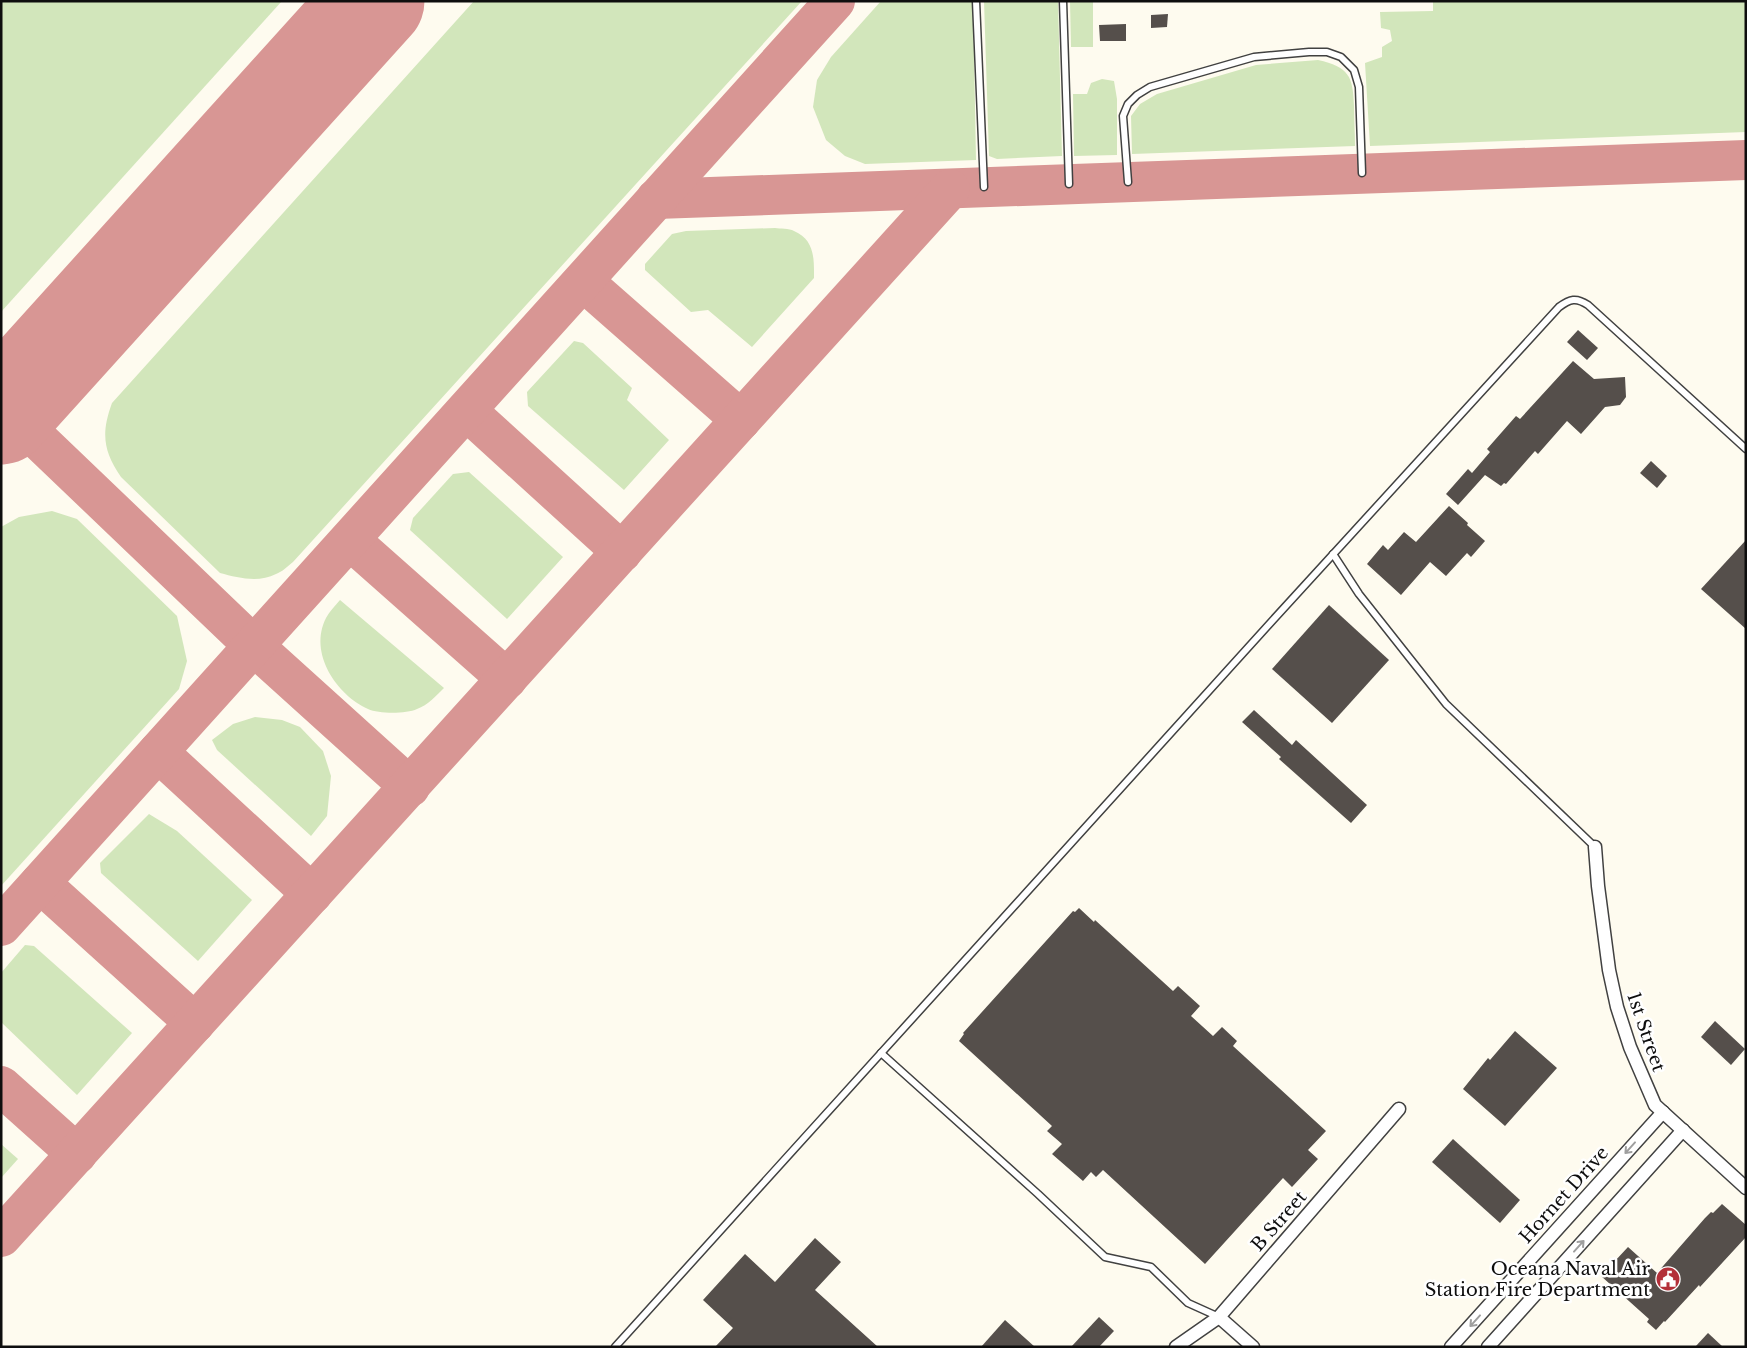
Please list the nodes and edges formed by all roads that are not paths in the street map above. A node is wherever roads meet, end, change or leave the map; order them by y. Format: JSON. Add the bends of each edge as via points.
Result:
{"nodes":[{"id":1,"x":976,"y":1,"type":"edge"},
{"id":2,"x":1063,"y":1,"type":"edge"},
{"id":3,"x":1362,"y":173,"type":"dead end"},
{"id":4,"x":1128,"y":182,"type":"dead end"},
{"id":5,"x":1069,"y":184,"type":"dead end"},
{"id":6,"x":984,"y":187,"type":"dead end"},
{"id":7,"x":1746,"y":449,"type":"edge"},
{"id":8,"x":1333,"y":554,"type":"junction"},
{"id":9,"x":1595,"y":847,"type":"joint"},
{"id":10,"x":881,"y":1053,"type":"junction"},
{"id":11,"x":1398,"y":1109,"type":"dead end"},
{"id":12,"x":1662,"y":1112,"type":"junction"},
{"id":13,"x":1683,"y":1130,"type":"junction"},
{"id":14,"x":1746,"y":1188,"type":"edge"},
{"id":15,"x":1219,"y":1317,"type":"junction"},
{"id":16,"x":616,"y":1347,"type":"edge"},
{"id":17,"x":1176,"y":1347,"type":"edge"},
{"id":18,"x":1254,"y":1347,"type":"edge"},
{"id":19,"x":1452,"y":1347,"type":"edge"},
{"id":20,"x":1488,"y":1347,"type":"edge"}],
"edges":[{"from":1,"to":6,"type":"lane"},
{"from":2,"to":5,"type":"lane"},
{"from":3,"to":4,"type":"lane","via":[[1359,87],[1354,70],[1340,57],[1328,52],[1309,52],[1254,57],[1150,87],[1137,95],[1123,116]]},
{"from":7,"to":8,"type":"lane","via":[[1588,305],[1580,300],[1567,301]]},
{"from":8,"to":9,"type":"lane","via":[[1359,594],[1446,704]]},
{"from":8,"to":10,"type":"lane"},
{"from":9,"to":12,"type":"street","name":"1st Street","via":[[1609,970],[1617,1008],[1655,1105]]},
{"from":10,"to":15,"type":"lane","via":[[1106,1257],[1151,1267],[1188,1302]]},
{"from":10,"to":16,"type":"lane"},
{"from":11,"to":15,"type":"street","name":"B Street"},
{"from":12,"to":13,"type":"street","name":"1st Street"},
{"from":12,"to":19,"type":"street","name":"Hornet Drive","one_way":true},
{"from":13,"to":14,"type":"street","name":"1st Street"},
{"from":20,"to":13,"type":"street","one_way":true},
{"from":15,"to":17,"type":"street","name":"B Street"},
{"from":15,"to":18,"type":"street"}]}
